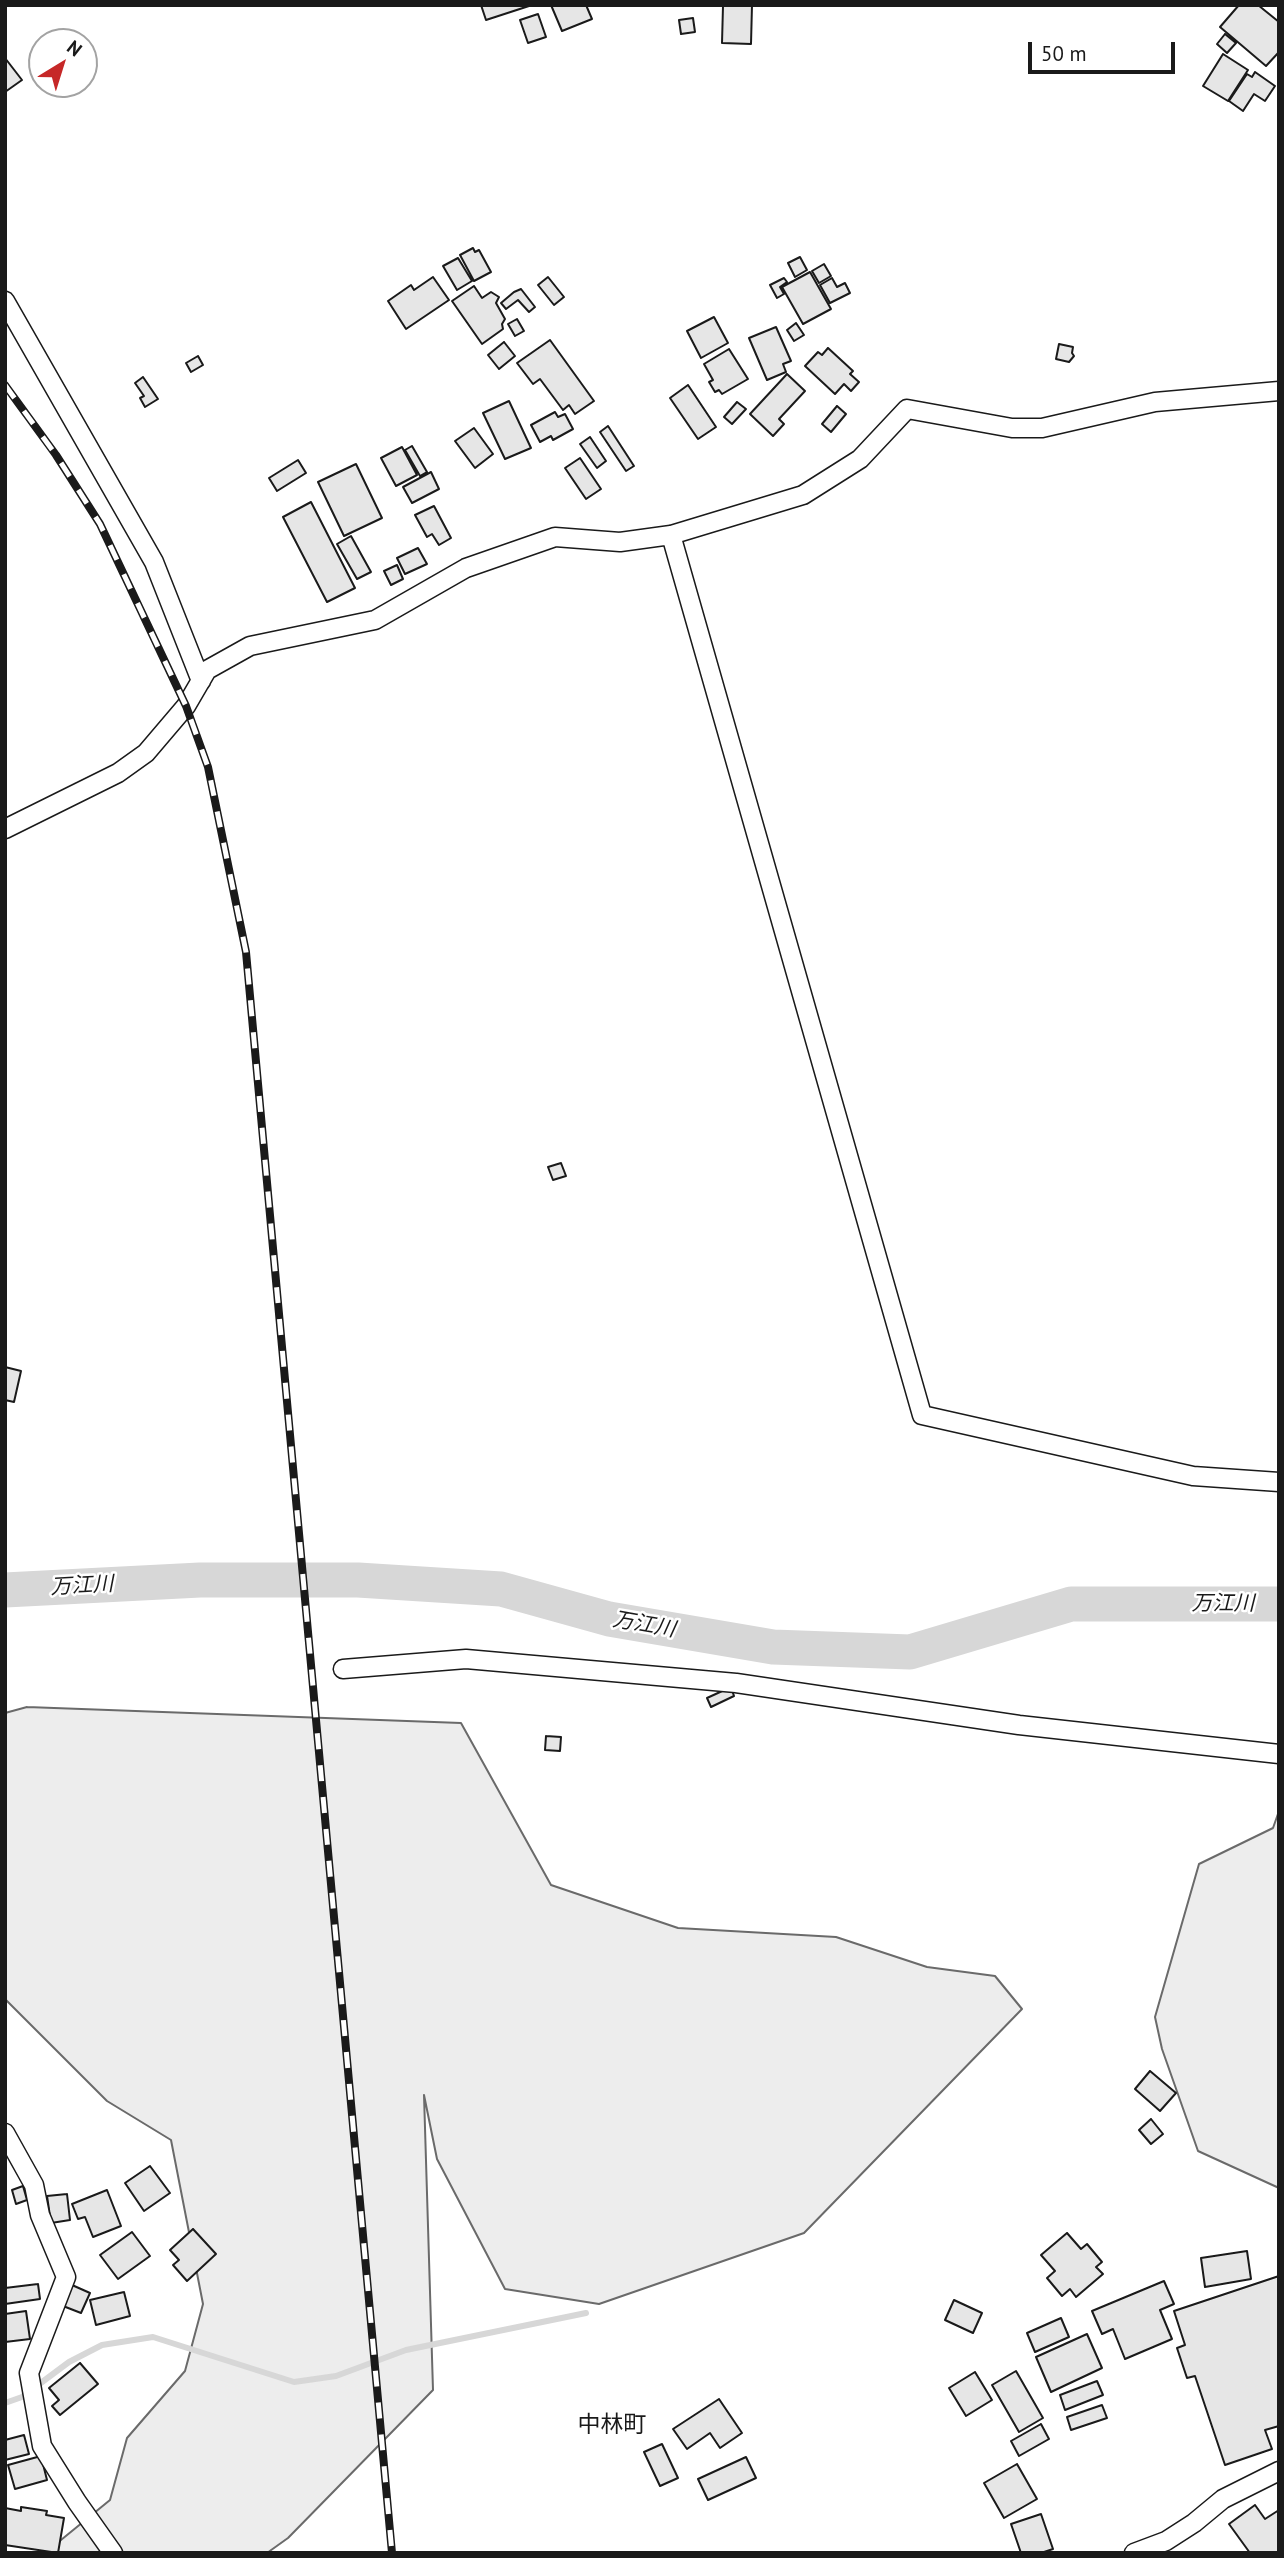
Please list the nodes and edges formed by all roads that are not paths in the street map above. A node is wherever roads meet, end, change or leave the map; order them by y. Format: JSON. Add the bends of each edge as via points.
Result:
{"nodes":[{"id":1,"x":5,"y":301,"type":"edge"},
{"id":2,"x":1279,"y":391,"type":"edge"},
{"id":3,"x":671,"y":536,"type":"junction"},
{"id":4,"x":201,"y":681,"type":"junction"},
{"id":5,"x":5,"y":829,"type":"edge"},
{"id":6,"x":1279,"y":1482,"type":"edge"},
{"id":7,"x":343,"y":1669,"type":"dead end"},
{"id":8,"x":1279,"y":1754,"type":"edge"},
{"id":9,"x":5,"y":2133,"type":"edge"},
{"id":10,"x":1279,"y":2471,"type":"edge"},
{"id":11,"x":113,"y":2553,"type":"edge"},
{"id":12,"x":1134,"y":2553,"type":"edge"}],
"edges":[{"from":1,"to":4,"type":"street","via":[[154,562]]},
{"from":2,"to":3,"type":"street","via":[[1155,402],[1042,428],[1012,428],[907,409],[860,459],[803,495]]},
{"from":3,"to":4,"type":"street","via":[[621,542],[555,537],[466,568],[375,620],[250,646],[207,670]]},
{"from":3,"to":6,"type":"street","via":[[922,1415],[1192,1476]]},
{"from":4,"to":5,"type":"street","via":[[175,721],[146,753],[118,774]]},
{"from":7,"to":8,"type":"street","via":[[467,1659],[722,1682],[1019,1725]]},
{"from":9,"to":11,"type":"street","via":[[34,2185],[40,2215],[66,2277],[29,2373],[42,2446]]},
{"from":10,"to":12,"type":"street","via":[[1223,2499],[1166,2541]]}]}
